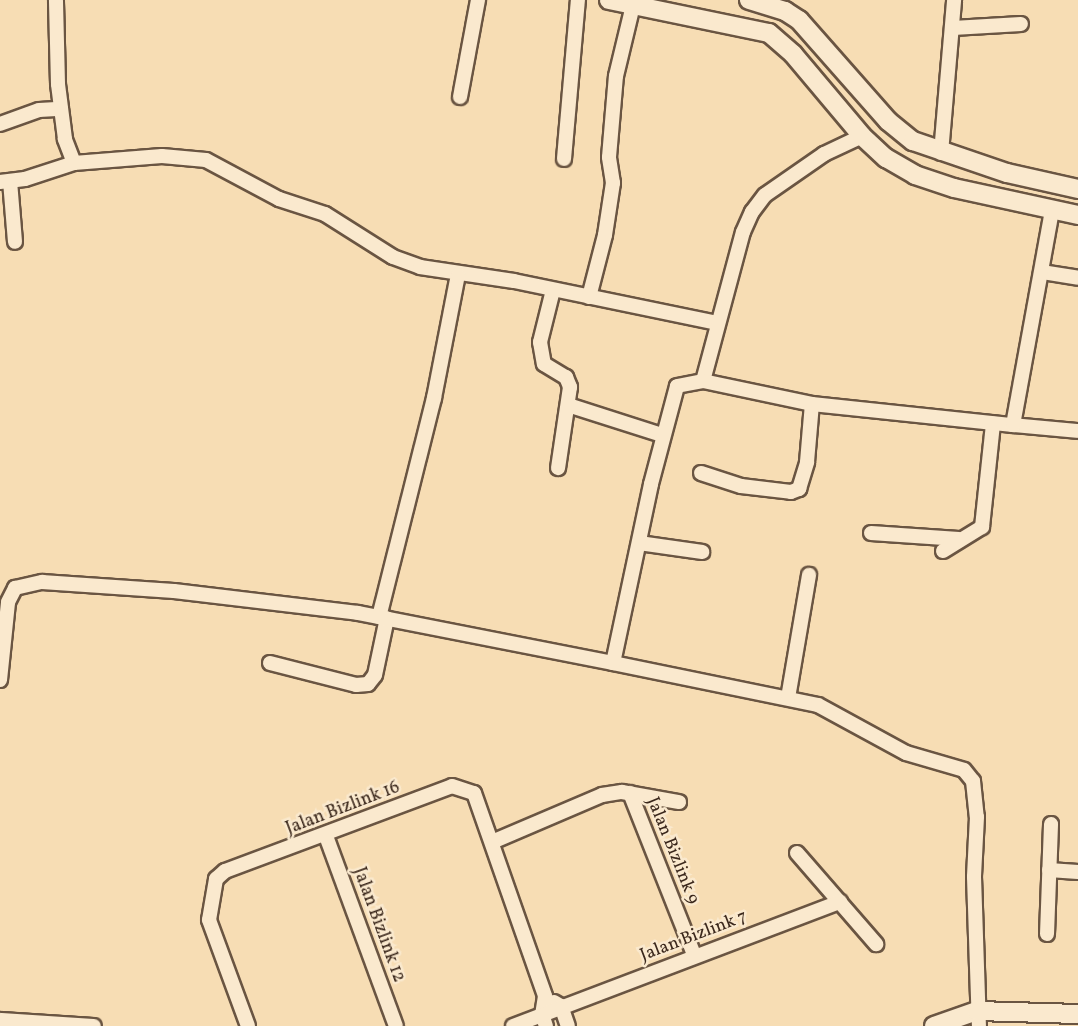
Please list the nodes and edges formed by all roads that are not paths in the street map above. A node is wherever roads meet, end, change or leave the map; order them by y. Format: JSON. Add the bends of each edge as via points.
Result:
{"nodes":[{"id":1,"x":56,"y":0,"type":"edge"},
{"id":2,"x":478,"y":0,"type":"edge"},
{"id":3,"x":578,"y":0,"type":"edge"},
{"id":4,"x":609,"y":0,"type":"edge"},
{"id":5,"x":749,"y":0,"type":"edge"},
{"id":6,"x":954,"y":0,"type":"edge"},
{"id":7,"x":633,"y":5,"type":"junction"},
{"id":8,"x":1020,"y":24,"type":"dead end"},
{"id":9,"x":953,"y":28,"type":"junction"},
{"id":10,"x":460,"y":97,"type":"dead end"},
{"id":11,"x":61,"y":109,"type":"junction"},
{"id":12,"x":0,"y":124,"type":"edge"},
{"id":13,"x":862,"y":136,"type":"junction"},
{"id":14,"x":941,"y":153,"type":"junction"},
{"id":15,"x":564,"y":159,"type":"dead end"},
{"id":16,"x":74,"y":163,"type":"junction"},
{"id":17,"x":5,"y":182,"type":"edge"},
{"id":18,"x":1078,"y":189,"type":"edge"},
{"id":19,"x":1052,"y":210,"type":"junction"},
{"id":20,"x":1078,"y":215,"type":"edge"},
{"id":21,"x":15,"y":242,"type":"dead end"},
{"id":22,"x":1042,"y":272,"type":"junction"},
{"id":23,"x":458,"y":274,"type":"junction"},
{"id":24,"x":1078,"y":278,"type":"edge"},
{"id":25,"x":554,"y":290,"type":"junction"},
{"id":26,"x":589,"y":297,"type":"junction"},
{"id":27,"x":717,"y":323,"type":"junction"},
{"id":28,"x":703,"y":381,"type":"junction"},
{"id":29,"x":812,"y":404,"type":"junction"},
{"id":30,"x":568,"y":405,"type":"junction"},
{"id":31,"x":993,"y":424,"type":"junction"},
{"id":32,"x":1013,"y":425,"type":"junction"},
{"id":33,"x":1078,"y":431,"type":"edge"},
{"id":34,"x":662,"y":435,"type":"junction"},
{"id":35,"x":558,"y":468,"type":"dead end"},
{"id":36,"x":701,"y":473,"type":"dead end"},
{"id":37,"x":871,"y":533,"type":"dead end"},
{"id":38,"x":963,"y":539,"type":"junction"},
{"id":39,"x":639,"y":543,"type":"junction"},
{"id":40,"x":944,"y":551,"type":"dead end"},
{"id":41,"x":702,"y":552,"type":"dead end"},
{"id":42,"x":809,"y":575,"type":"dead end"},
{"id":43,"x":383,"y":617,"type":"junction"},
{"id":44,"x":2,"y":647,"type":"edge"},
{"id":45,"x":270,"y":663,"type":"dead end"},
{"id":46,"x":613,"y":663,"type":"junction"},
{"id":47,"x":0,"y":680,"type":"edge"},
{"id":48,"x":788,"y":698,"type":"junction"},
{"id":49,"x":630,"y":794,"type":"junction"},
{"id":50,"x":679,"y":802,"type":"dead end"},
{"id":51,"x":1051,"y":824,"type":"dead end"},
{"id":52,"x":326,"y":836,"type":"junction"},
{"id":53,"x":492,"y":842,"type":"junction"},
{"id":54,"x":797,"y":853,"type":"dead end"},
{"id":55,"x":1049,"y":870,"type":"junction"},
{"id":56,"x":1078,"y":872,"type":"edge"},
{"id":57,"x":840,"y":902,"type":"junction"},
{"id":58,"x":1047,"y":934,"type":"dead end"},
{"id":59,"x":876,"y":944,"type":"dead end"},
{"id":60,"x":694,"y":955,"type":"junction"},
{"id":61,"x":545,"y":996,"type":"junction"},
{"id":62,"x":561,"y":1006,"type":"junction"},
{"id":63,"x":1078,"y":1014,"type":"edge"},
{"id":64,"x":978,"y":1018,"type":"edge"},
{"id":65,"x":1016,"y":1018,"type":"edge"},
{"id":66,"x":0,"y":1020,"type":"edge"},
{"id":67,"x":544,"y":1020,"type":"edge"},
{"id":68,"x":94,"y":1026,"type":"edge"},
{"id":69,"x":248,"y":1026,"type":"edge"},
{"id":70,"x":396,"y":1026,"type":"edge"},
{"id":71,"x":513,"y":1026,"type":"edge"},
{"id":72,"x":568,"y":1026,"type":"edge"},
{"id":73,"x":934,"y":1026,"type":"edge"}],
"edges":[{"from":1,"to":11,"type":"street"},
{"from":2,"to":10,"type":"street"},
{"from":3,"to":15,"type":"street"},
{"from":4,"to":7,"type":"main road"},
{"from":5,"to":14,"type":"main road","via":[[785,11],[799,20],[888,121],[913,141]]},
{"from":6,"to":9,"type":"street"},
{"from":7,"to":13,"type":"main road","via":[[769,33],[793,54]]},
{"from":7,"to":26,"type":"street","via":[[616,76],[609,157],[613,183],[606,235]]},
{"from":8,"to":9,"type":"street"},
{"from":9,"to":14,"type":"street"},
{"from":11,"to":12,"type":"street","via":[[39,110]]},
{"from":11,"to":16,"type":"street"},
{"from":13,"to":19,"type":"main road","via":[[886,158],[937,184]]},
{"from":13,"to":27,"type":"street","via":[[824,154],[765,195],[743,232]]},
{"from":14,"to":18,"type":"main road"},
{"from":16,"to":17,"type":"street"},
{"from":16,"to":23,"type":"street","via":[[162,156],[206,160],[279,199],[325,214],[393,257]]},
{"from":17,"to":21,"type":"street"},
{"from":19,"to":20,"type":"main road"},
{"from":19,"to":22,"type":"street"},
{"from":22,"to":24,"type":"street"},
{"from":22,"to":32,"type":"street"},
{"from":23,"to":25,"type":"street"},
{"from":23,"to":43,"type":"street","via":[[434,398]]},
{"from":25,"to":26,"type":"street"},
{"from":25,"to":30,"type":"street","via":[[540,356],[543,364],[566,377]]},
{"from":26,"to":27,"type":"street"},
{"from":27,"to":28,"type":"street"},
{"from":28,"to":29,"type":"street"},
{"from":28,"to":34,"type":"street","via":[[677,386]]},
{"from":29,"to":31,"type":"street"},
{"from":29,"to":36,"type":"street","via":[[807,462],[799,489],[792,492],[741,486]]},
{"from":30,"to":34,"type":"street"},
{"from":30,"to":35,"type":"street"},
{"from":31,"to":32,"type":"street"},
{"from":31,"to":38,"type":"street","via":[[984,521],[977,532]]},
{"from":32,"to":33,"type":"street"},
{"from":34,"to":39,"type":"street"},
{"from":37,"to":38,"type":"street"},
{"from":38,"to":40,"type":"street"},
{"from":39,"to":41,"type":"street"},
{"from":39,"to":46,"type":"street"},
{"from":42,"to":48,"type":"street"},
{"from":43,"to":44,"type":"street","via":[[174,591],[24,583],[15,588],[8,602]]},
{"from":43,"to":45,"type":"street","via":[[375,675],[368,684],[356,685]]},
{"from":43,"to":46,"type":"street"},
{"from":44,"to":47,"type":"street"},
{"from":46,"to":48,"type":"street"},
{"from":48,"to":64,"type":"street","via":[[818,705],[906,753],[964,770],[973,781],[977,817],[974,877]]},
{"from":49,"to":50,"type":"street"},
{"from":49,"to":53,"type":"street","via":[[602,795]]},
{"from":49,"to":60,"type":"street","name":"Jalan Bizlink 9"},
{"from":51,"to":55,"type":"street"},
{"from":52,"to":53,"type":"street","name":"Jalan Bizlink 16","via":[[452,786],[474,793]]},
{"from":52,"to":69,"type":"street","name":"Jalan Bizlink 16","via":[[225,871],[216,879],[209,920]]},
{"from":52,"to":70,"type":"street","name":"Jalan Bizlink 12"},
{"from":53,"to":61,"type":"street"},
{"from":54,"to":57,"type":"street"},
{"from":55,"to":56,"type":"street"},
{"from":55,"to":58,"type":"street"},
{"from":57,"to":59,"type":"street"},
{"from":57,"to":60,"type":"street","name":"Jalan Bizlink 7"},
{"from":60,"to":62,"type":"street","name":"Jalan Bizlink 7"},
{"from":61,"to":62,"type":"street"},
{"from":61,"to":67,"type":"street"},
{"from":62,"to":67,"type":"street","name":"Jalan Bizlink 7"},
{"from":62,"to":72,"type":"street"},
{"from":63,"to":65,"type":"main road"},
{"from":64,"to":65,"type":"main road"},
{"from":64,"to":73,"type":"main road"},
{"from":66,"to":68,"type":"street"},
{"from":67,"to":71,"type":"street","name":"Jalan Bizlink 7"}]}
